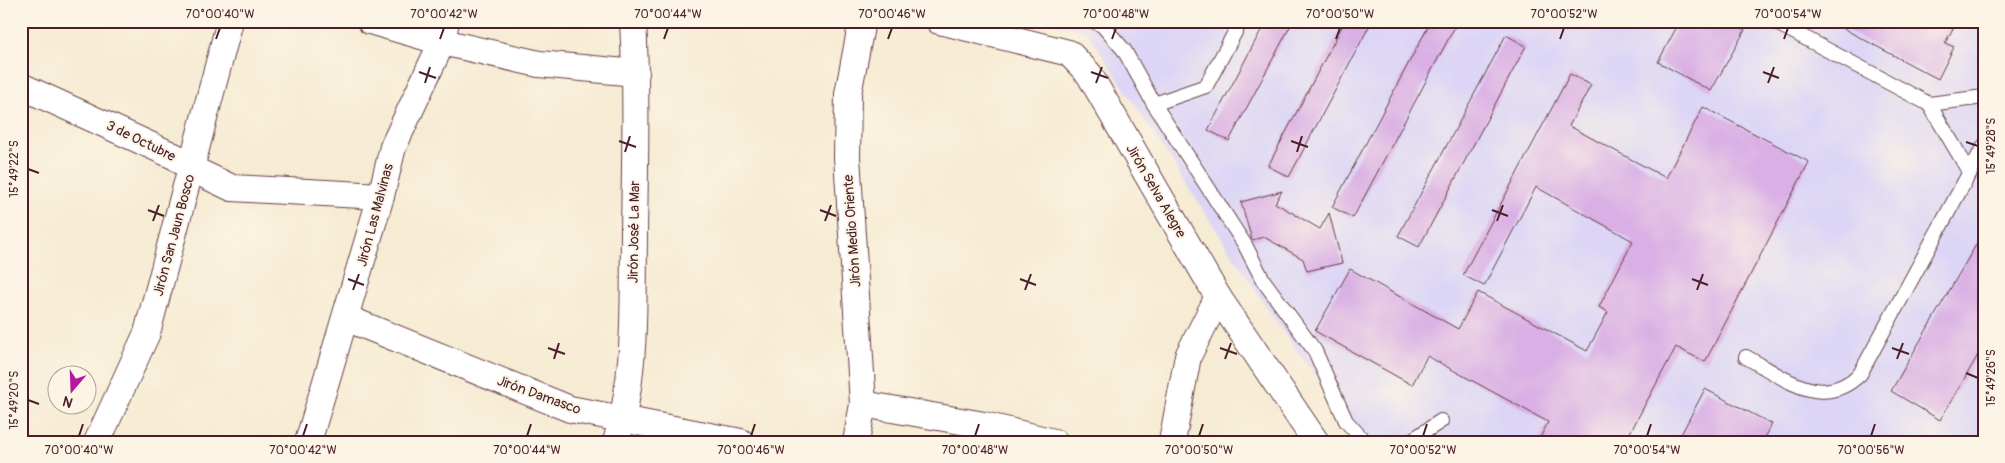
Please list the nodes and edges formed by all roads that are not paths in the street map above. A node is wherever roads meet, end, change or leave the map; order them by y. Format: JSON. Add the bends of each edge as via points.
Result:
{"nodes":[{"id":1,"x":230,"y":21,"type":"edge"},
{"id":2,"x":370,"y":21,"type":"edge"},
{"id":3,"x":633,"y":21,"type":"edge"},
{"id":4,"x":862,"y":21,"type":"edge"},
{"id":5,"x":939,"y":21,"type":"edge"},
{"id":6,"x":1094,"y":21,"type":"edge"},
{"id":7,"x":1241,"y":21,"type":"edge"},
{"id":8,"x":1773,"y":21,"type":"edge"},
{"id":9,"x":444,"y":32,"type":"edge"},
{"id":10,"x":636,"y":73,"type":"junction"},
{"id":11,"x":21,"y":86,"type":"edge"},
{"id":12,"x":1984,"y":97,"type":"edge"},
{"id":13,"x":1154,"y":104,"type":"junction"},
{"id":14,"x":1929,"y":104,"type":"junction"},
{"id":15,"x":1984,"y":146,"type":"edge"},
{"id":16,"x":192,"y":169,"type":"junction"},
{"id":17,"x":1970,"y":173,"type":"junction"},
{"id":18,"x":382,"y":196,"type":"junction"},
{"id":19,"x":1218,"y":297,"type":"junction"},
{"id":20,"x":346,"y":318,"type":"junction"},
{"id":21,"x":1746,"y":357,"type":"dead end"},
{"id":22,"x":863,"y":404,"type":"junction"},
{"id":23,"x":1441,"y":421,"type":"dead end"},
{"id":24,"x":619,"y":430,"type":"edge"},
{"id":25,"x":97,"y":442,"type":"edge"},
{"id":26,"x":308,"y":442,"type":"edge"},
{"id":27,"x":741,"y":442,"type":"edge"},
{"id":28,"x":856,"y":442,"type":"edge"},
{"id":29,"x":1054,"y":442,"type":"edge"},
{"id":30,"x":1172,"y":442,"type":"edge"},
{"id":31,"x":1316,"y":442,"type":"edge"},
{"id":32,"x":1365,"y":442,"type":"edge"},
{"id":33,"x":1409,"y":442,"type":"edge"}],
"edges":[{"from":1,"to":16,"type":"street","name":"Jirón San Jaun Bosco"},
{"from":2,"to":9,"type":"street"},
{"from":3,"to":10,"type":"street","name":"Jirón José La Mar"},
{"from":4,"to":22,"type":"street","name":"Jirón Medio Oriente","via":[[848,94],[847,157]]},
{"from":5,"to":19,"type":"street","name":"Jirón Selva Alegre","via":[[1069,53],[1089,74]]},
{"from":6,"to":13,"type":"lane","via":[[1102,25],[1124,50]]},
{"from":7,"to":13,"type":"lane","via":[[1206,86]]},
{"from":8,"to":14,"type":"lane"},
{"from":9,"to":10,"type":"street","via":[[539,64]]},
{"from":9,"to":18,"type":"street","name":"Jirón Las Malvinas","via":[[393,147]]},
{"from":10,"to":24,"type":"street","name":"Jirón José La Mar","via":[[632,352]]},
{"from":11,"to":16,"type":"street","name":"3 de Octubre","via":[[176,157]]},
{"from":12,"to":14,"type":"lane"},
{"from":13,"to":32,"type":"lane","via":[[1245,245],[1263,280],[1315,352],[1346,421]]},
{"from":14,"to":17,"type":"lane"},
{"from":15,"to":17,"type":"lane"},
{"from":16,"to":18,"type":"street","name":"3 de Octubre","via":[[232,188]]},
{"from":16,"to":25,"type":"street","name":"Jirón San Jaun Bosco","via":[[147,333]]},
{"from":17,"to":21,"type":"lane","via":[[1860,374],[1848,386],[1818,392]]},
{"from":18,"to":20,"type":"street","name":"Jirón Las Malvinas"},
{"from":19,"to":30,"type":"street","via":[[1188,356]]},
{"from":19,"to":31,"type":"street","name":"Jirón Selva Alegre"},
{"from":20,"to":24,"type":"street","name":"Jirón Damasco"},
{"from":20,"to":26,"type":"street","name":"Jirón Las Malvinas"},
{"from":22,"to":28,"type":"street","name":"Jirón Medio Oriente"},
{"from":22,"to":29,"type":"street","via":[[984,425]]},
{"from":23,"to":33,"type":"lane"},
{"from":24,"to":27,"type":"street","name":"Jirón Damasco"}]}
